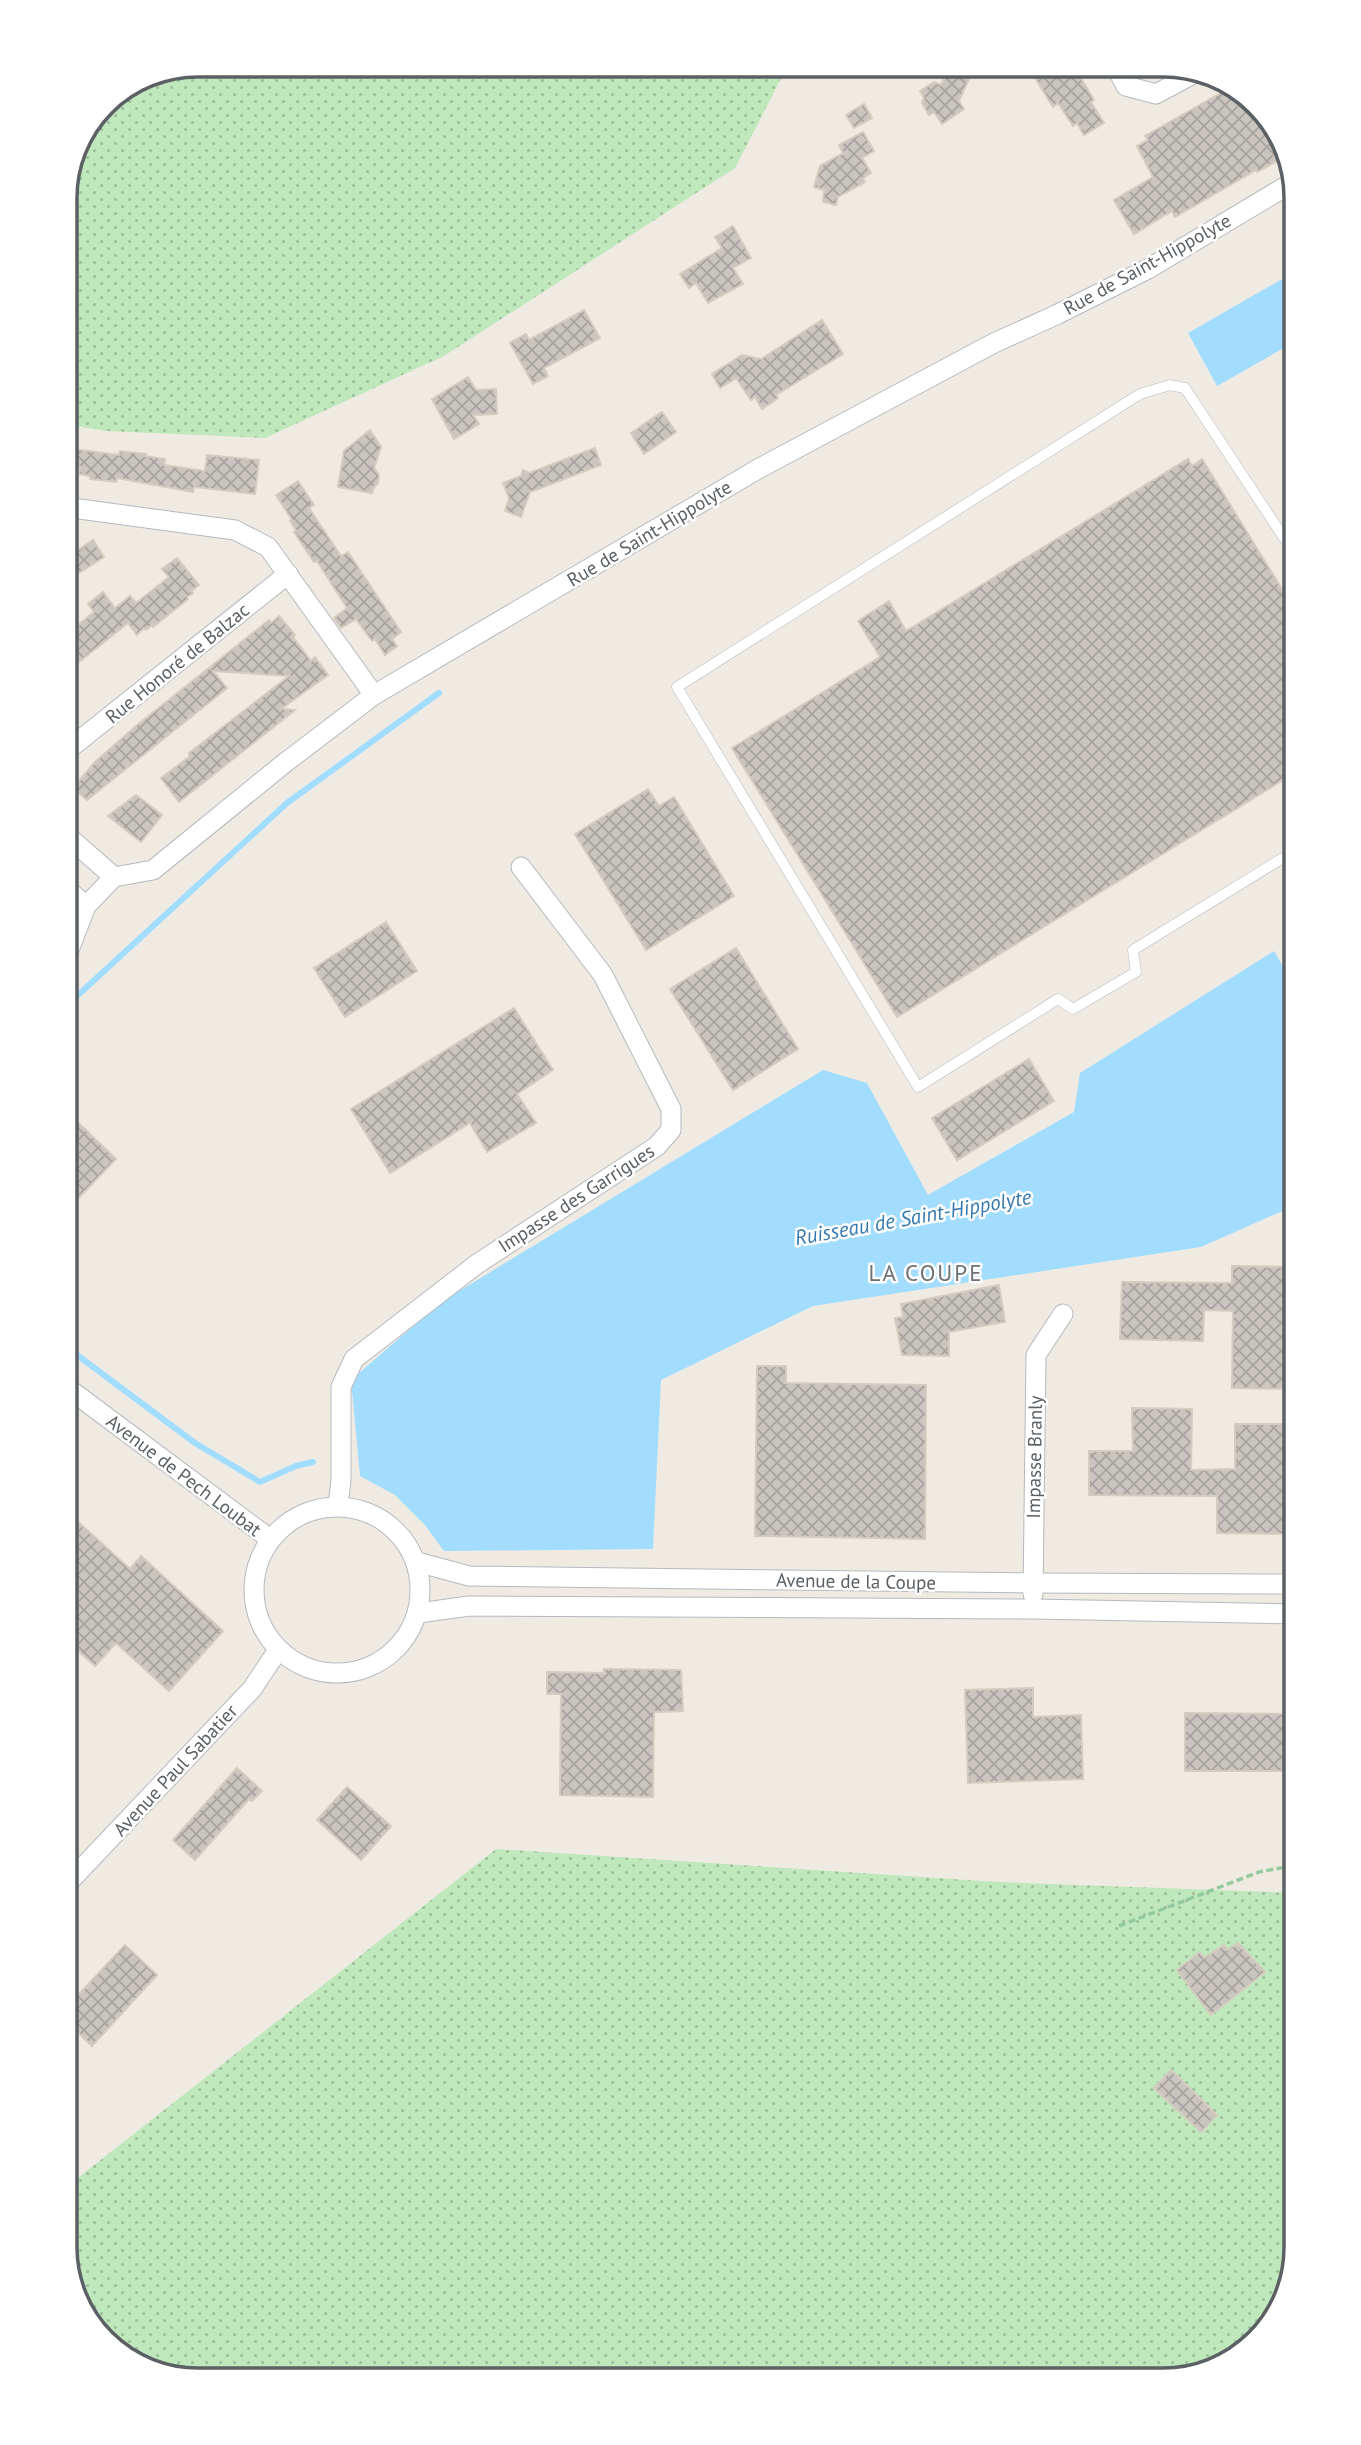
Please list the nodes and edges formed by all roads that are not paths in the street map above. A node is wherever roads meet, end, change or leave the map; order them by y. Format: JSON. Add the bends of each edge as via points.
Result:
{"nodes":[{"id":1,"x":1121,"y":77,"type":"edge"},
{"id":2,"x":1184,"y":79,"type":"edge"},
{"id":3,"x":1283,"y":188,"type":"edge"},
{"id":4,"x":77,"y":509,"type":"edge"},
{"id":5,"x":1284,"y":538,"type":"edge"},
{"id":6,"x":288,"y":574,"type":"junction"},
{"id":7,"x":374,"y":695,"type":"junction"},
{"id":8,"x":77,"y":742,"type":"edge"},
{"id":9,"x":77,"y":845,"type":"edge"},
{"id":10,"x":1284,"y":857,"type":"edge"},
{"id":11,"x":520,"y":867,"type":"dead end"},
{"id":12,"x":114,"y":877,"type":"junction"},
{"id":13,"x":77,"y":898,"type":"edge"},
{"id":14,"x":86,"y":906,"type":"junction"},
{"id":15,"x":77,"y":929,"type":"edge"},
{"id":16,"x":1062,"y":1314,"type":"dead end"},
{"id":17,"x":77,"y":1395,"type":"edge"},
{"id":18,"x":338,"y":1506,"type":"junction"},
{"id":19,"x":270,"y":1539,"type":"junction"},
{"id":20,"x":417,"y":1562,"type":"junction"},
{"id":21,"x":1032,"y":1583,"type":"junction"},
{"id":22,"x":1284,"y":1584,"type":"edge"},
{"id":23,"x":1033,"y":1609,"type":"junction"},
{"id":24,"x":419,"y":1613,"type":"junction"},
{"id":25,"x":1284,"y":1614,"type":"edge"},
{"id":26,"x":278,"y":1650,"type":"junction"},
{"id":27,"x":77,"y":1873,"type":"edge"}],
"edges":[{"from":1,"to":2,"type":"street","via":[[1126,86],[1156,94]]},
{"from":3,"to":7,"type":"street","name":"Rue de Saint-Hippolyte","via":[[1148,269],[993,343],[758,469]]},
{"from":4,"to":6,"type":"street","via":[[235,530],[268,547]]},
{"from":5,"to":10,"type":"lane","via":[[1185,388],[1170,385],[1140,394],[677,687],[918,1087],[1058,999],[1073,1009],[1136,972],[1133,950]]},
{"from":6,"to":7,"type":"street"},
{"from":6,"to":8,"type":"street","name":"Rue Honoré de Balzac"},
{"from":7,"to":12,"type":"street","name":"Rue de Saint-Hippolyte","via":[[153,870]]},
{"from":9,"to":12,"type":"street"},
{"from":11,"to":18,"type":"street","name":"Impasse des Garrigues","via":[[603,975],[671,1109],[671,1130],[657,1146],[477,1264],[354,1359],[341,1387]]},
{"from":12,"to":14,"type":"street"},
{"from":13,"to":14,"type":"street"},
{"from":14,"to":15,"type":"street"},
{"from":16,"to":21,"type":"street","name":"Impasse Branly","via":[[1036,1355]]},
{"from":17,"to":19,"type":"street","name":"Avenue de Pech Loubat"},
{"from":18,"to":19,"type":"street","via":[[312,1510],[289,1521]]},
{"from":18,"to":20,"type":"street","via":[[363,1510],[386,1521],[405,1539]]},
{"from":19,"to":26,"type":"street","via":[[253,1584],[263,1631]]},
{"from":20,"to":21,"type":"street","name":"Avenue de la Coupe","via":[[469,1576]]},
{"from":20,"to":24,"type":"street"},
{"from":21,"to":22,"type":"street","name":"Avenue de la Coupe"},
{"from":21,"to":23,"type":"street","name":"Impasse Branly"},
{"from":23,"to":24,"type":"street","name":"Avenue de la Coupe","via":[[469,1606]]},
{"from":23,"to":25,"type":"street","name":"Avenue de la Coupe"},
{"from":24,"to":26,"type":"street","via":[[406,1639],[385,1659],[359,1672],[330,1674],[302,1666]]},
{"from":26,"to":27,"type":"street","name":"Avenue Paul Sabatier","via":[[252,1689]]}]}
